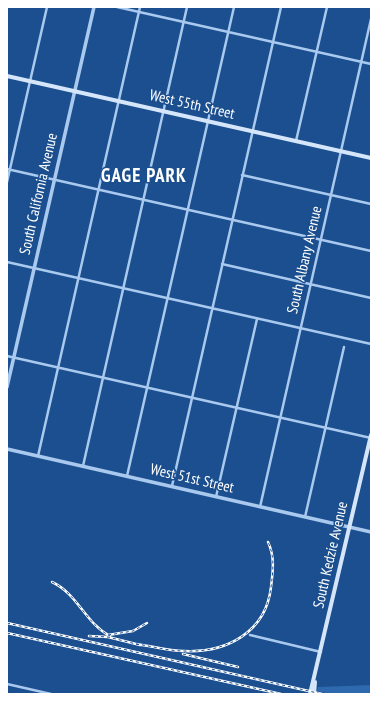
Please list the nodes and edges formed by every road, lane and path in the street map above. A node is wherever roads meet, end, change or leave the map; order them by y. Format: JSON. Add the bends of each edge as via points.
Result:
{"nodes":[{"id":1,"x":47,"y":7,"type":"edge"},
{"id":2,"x":94,"y":7,"type":"edge"},
{"id":3,"x":117,"y":7,"type":"edge"},
{"id":4,"x":140,"y":7,"type":"edge"},
{"id":5,"x":187,"y":7,"type":"edge"},
{"id":6,"x":234,"y":7,"type":"edge"},
{"id":7,"x":281,"y":7,"type":"edge"},
{"id":8,"x":327,"y":7,"type":"edge"},
{"id":9,"x":139,"y":12,"type":"junction"},
{"id":10,"x":371,"y":19,"type":"edge"},
{"id":11,"x":183,"y":22,"type":"junction"},
{"id":12,"x":229,"y":32,"type":"junction"},
{"id":13,"x":273,"y":42,"type":"junction"},
{"id":14,"x":317,"y":52,"type":"junction"},
{"id":15,"x":361,"y":62,"type":"junction"},
{"id":16,"x":371,"y":64,"type":"edge"},
{"id":17,"x":7,"y":76,"type":"edge"},
{"id":18,"x":30,"y":81,"type":"junction"},
{"id":19,"x":74,"y":91,"type":"junction"},
{"id":20,"x":119,"y":101,"type":"junction"},
{"id":21,"x":163,"y":111,"type":"junction"},
{"id":22,"x":208,"y":121,"type":"junction"},
{"id":23,"x":252,"y":131,"type":"junction"},
{"id":24,"x":296,"y":141,"type":"junction"},
{"id":25,"x":341,"y":151,"type":"junction"},
{"id":26,"x":371,"y":158,"type":"edge"},
{"id":27,"x":8,"y":169,"type":"edge"},
{"id":28,"x":242,"y":175,"type":"junction"},
{"id":29,"x":54,"y":180,"type":"junction"},
{"id":30,"x":7,"y":182,"type":"edge"},
{"id":31,"x":99,"y":190,"type":"junction"},
{"id":32,"x":331,"y":195,"type":"junction"},
{"id":33,"x":143,"y":200,"type":"junction"},
{"id":34,"x":371,"y":204,"type":"edge"},
{"id":35,"x":188,"y":210,"type":"junction"},
{"id":36,"x":232,"y":220,"type":"junction"},
{"id":37,"x":321,"y":240,"type":"junction"},
{"id":38,"x":371,"y":251,"type":"edge"},
{"id":39,"x":7,"y":262,"type":"edge"},
{"id":40,"x":222,"y":264,"type":"junction"},
{"id":41,"x":34,"y":268,"type":"junction"},
{"id":42,"x":79,"y":278,"type":"junction"},
{"id":43,"x":311,"y":284,"type":"junction"},
{"id":44,"x":123,"y":288,"type":"junction"},
{"id":45,"x":371,"y":298,"type":"edge"},
{"id":46,"x":168,"y":299,"type":"junction"},
{"id":47,"x":212,"y":308,"type":"junction"},
{"id":48,"x":257,"y":319,"type":"junction"},
{"id":49,"x":301,"y":328,"type":"junction"},
{"id":50,"x":371,"y":344,"type":"edge"},
{"id":51,"x":344,"y":347,"type":"dead end"},
{"id":52,"x":7,"y":356,"type":"edge"},
{"id":53,"x":14,"y":357,"type":"junction"},
{"id":54,"x":58,"y":367,"type":"junction"},
{"id":55,"x":103,"y":377,"type":"junction"},
{"id":56,"x":7,"y":387,"type":"edge"},
{"id":57,"x":148,"y":388,"type":"junction"},
{"id":58,"x":192,"y":397,"type":"junction"},
{"id":59,"x":236,"y":407,"type":"junction"},
{"id":60,"x":281,"y":418,"type":"junction"},
{"id":61,"x":325,"y":428,"type":"junction"},
{"id":62,"x":371,"y":437,"type":"edge"},
{"id":63,"x":7,"y":449,"type":"edge"},
{"id":64,"x":38,"y":456,"type":"junction"},
{"id":65,"x":83,"y":466,"type":"junction"},
{"id":66,"x":128,"y":476,"type":"junction"},
{"id":67,"x":172,"y":486,"type":"junction"},
{"id":68,"x":216,"y":496,"type":"junction"},
{"id":69,"x":260,"y":507,"type":"junction"},
{"id":70,"x":305,"y":517,"type":"junction"},
{"id":71,"x":350,"y":527,"type":"junction"},
{"id":72,"x":371,"y":532,"type":"edge"},
{"id":73,"x":250,"y":635,"type":"dead end"},
{"id":74,"x":322,"y":652,"type":"junction"},
{"id":75,"x":315,"y":680,"type":"junction"},
{"id":76,"x":7,"y":684,"type":"edge"},
{"id":77,"x":51,"y":694,"type":"edge"},
{"id":78,"x":310,"y":694,"type":"edge"},
{"id":79,"x":314,"y":694,"type":"edge"}],
"edges":[{"from":1,"to":18,"type":"street"},
{"from":2,"to":19,"type":"street","name":"South California Avenue"},
{"from":3,"to":9,"type":"street"},
{"from":4,"to":9,"type":"street"},
{"from":5,"to":11,"type":"street"},
{"from":6,"to":12,"type":"street"},
{"from":7,"to":13,"type":"street"},
{"from":8,"to":14,"type":"street"},
{"from":9,"to":11,"type":"street"},
{"from":9,"to":20,"type":"street"},
{"from":10,"to":15,"type":"street","name":"South Albany Avenue"},
{"from":11,"to":12,"type":"street"},
{"from":11,"to":21,"type":"street"},
{"from":12,"to":13,"type":"street"},
{"from":12,"to":22,"type":"street"},
{"from":13,"to":14,"type":"street"},
{"from":13,"to":23,"type":"street"},
{"from":14,"to":15,"type":"street"},
{"from":14,"to":24,"type":"street"},
{"from":15,"to":16,"type":"street"},
{"from":15,"to":25,"type":"street","name":"South Albany Avenue"},
{"from":17,"to":18,"type":"main road","name":"West 55th Street"},
{"from":18,"to":19,"type":"main road","name":"West 55th Street"},
{"from":18,"to":27,"type":"street"},
{"from":19,"to":20,"type":"main road","name":"West 55th Street"},
{"from":19,"to":29,"type":"street","name":"South California Avenue"},
{"from":20,"to":21,"type":"main road","name":"West 55th Street"},
{"from":20,"to":31,"type":"street"},
{"from":21,"to":22,"type":"main road","name":"West 55th Street"},
{"from":21,"to":33,"type":"street"},
{"from":22,"to":23,"type":"main road","name":"West 55th Street"},
{"from":22,"to":35,"type":"street"},
{"from":23,"to":24,"type":"main road","name":"West 55th Street"},
{"from":23,"to":28,"type":"street"},
{"from":24,"to":25,"type":"main road","name":"West 55th Street"},
{"from":25,"to":26,"type":"main road","name":"West 55th Street"},
{"from":25,"to":32,"type":"street","name":"South Albany Avenue"},
{"from":27,"to":29,"type":"street"},
{"from":27,"to":30,"type":"street"},
{"from":28,"to":32,"type":"street"},
{"from":28,"to":36,"type":"street"},
{"from":29,"to":31,"type":"street"},
{"from":29,"to":41,"type":"street","name":"South California Avenue"},
{"from":31,"to":33,"type":"street"},
{"from":31,"to":42,"type":"street"},
{"from":32,"to":34,"type":"street"},
{"from":32,"to":37,"type":"street","name":"South Albany Avenue"},
{"from":33,"to":35,"type":"street"},
{"from":33,"to":44,"type":"street"},
{"from":35,"to":36,"type":"street"},
{"from":35,"to":46,"type":"street"},
{"from":36,"to":37,"type":"street"},
{"from":36,"to":40,"type":"street"},
{"from":37,"to":38,"type":"street"},
{"from":37,"to":43,"type":"street","name":"South Albany Avenue"},
{"from":39,"to":41,"type":"street"},
{"from":40,"to":43,"type":"street"},
{"from":40,"to":47,"type":"street"},
{"from":41,"to":42,"type":"street"},
{"from":41,"to":53,"type":"street","name":"South California Avenue"},
{"from":42,"to":44,"type":"street"},
{"from":42,"to":54,"type":"street"},
{"from":43,"to":45,"type":"street"},
{"from":43,"to":49,"type":"street","name":"South Albany Avenue"},
{"from":44,"to":46,"type":"street"},
{"from":44,"to":55,"type":"street"},
{"from":46,"to":47,"type":"street"},
{"from":46,"to":57,"type":"street"},
{"from":47,"to":48,"type":"street"},
{"from":47,"to":58,"type":"street"},
{"from":48,"to":49,"type":"street"},
{"from":48,"to":59,"type":"street"},
{"from":49,"to":50,"type":"street"},
{"from":49,"to":60,"type":"street","name":"South Albany Avenue"},
{"from":51,"to":61,"type":"street"},
{"from":52,"to":53,"type":"street"},
{"from":53,"to":54,"type":"street"},
{"from":53,"to":56,"type":"street","name":"South California Avenue"},
{"from":54,"to":55,"type":"street"},
{"from":54,"to":64,"type":"street"},
{"from":55,"to":57,"type":"street"},
{"from":55,"to":65,"type":"street"},
{"from":57,"to":58,"type":"street"},
{"from":57,"to":66,"type":"street"},
{"from":58,"to":59,"type":"street"},
{"from":58,"to":67,"type":"street"},
{"from":59,"to":60,"type":"street"},
{"from":59,"to":68,"type":"street"},
{"from":60,"to":61,"type":"street"},
{"from":60,"to":69,"type":"street","name":"South Albany Avenue"},
{"from":61,"to":62,"type":"street"},
{"from":61,"to":70,"type":"street"},
{"from":62,"to":71,"type":"main road","name":"South Kedzie Avenue"},
{"from":63,"to":64,"type":"street","name":"West 51st Street"},
{"from":64,"to":65,"type":"street","name":"West 51st Street"},
{"from":65,"to":66,"type":"street","name":"West 51st Street"},
{"from":66,"to":67,"type":"street","name":"West 51st Street"},
{"from":67,"to":68,"type":"street","name":"West 51st Street"},
{"from":68,"to":69,"type":"street","name":"West 51st Street"},
{"from":69,"to":70,"type":"street","name":"West 51st Street"},
{"from":70,"to":71,"type":"street","name":"West 51st Street"},
{"from":71,"to":72,"type":"street","name":"West 51st Street"},
{"from":71,"to":74,"type":"main road","name":"South Kedzie Avenue"},
{"from":73,"to":74,"type":"street"},
{"from":74,"to":75,"type":"main road","name":"South Kedzie Avenue"},
{"from":75,"to":78,"type":"main road","name":"South Kedzie Avenue"},
{"from":75,"to":79,"type":"main road","name":"South Kedzie Avenue"},
{"from":76,"to":77,"type":"street"}]}
